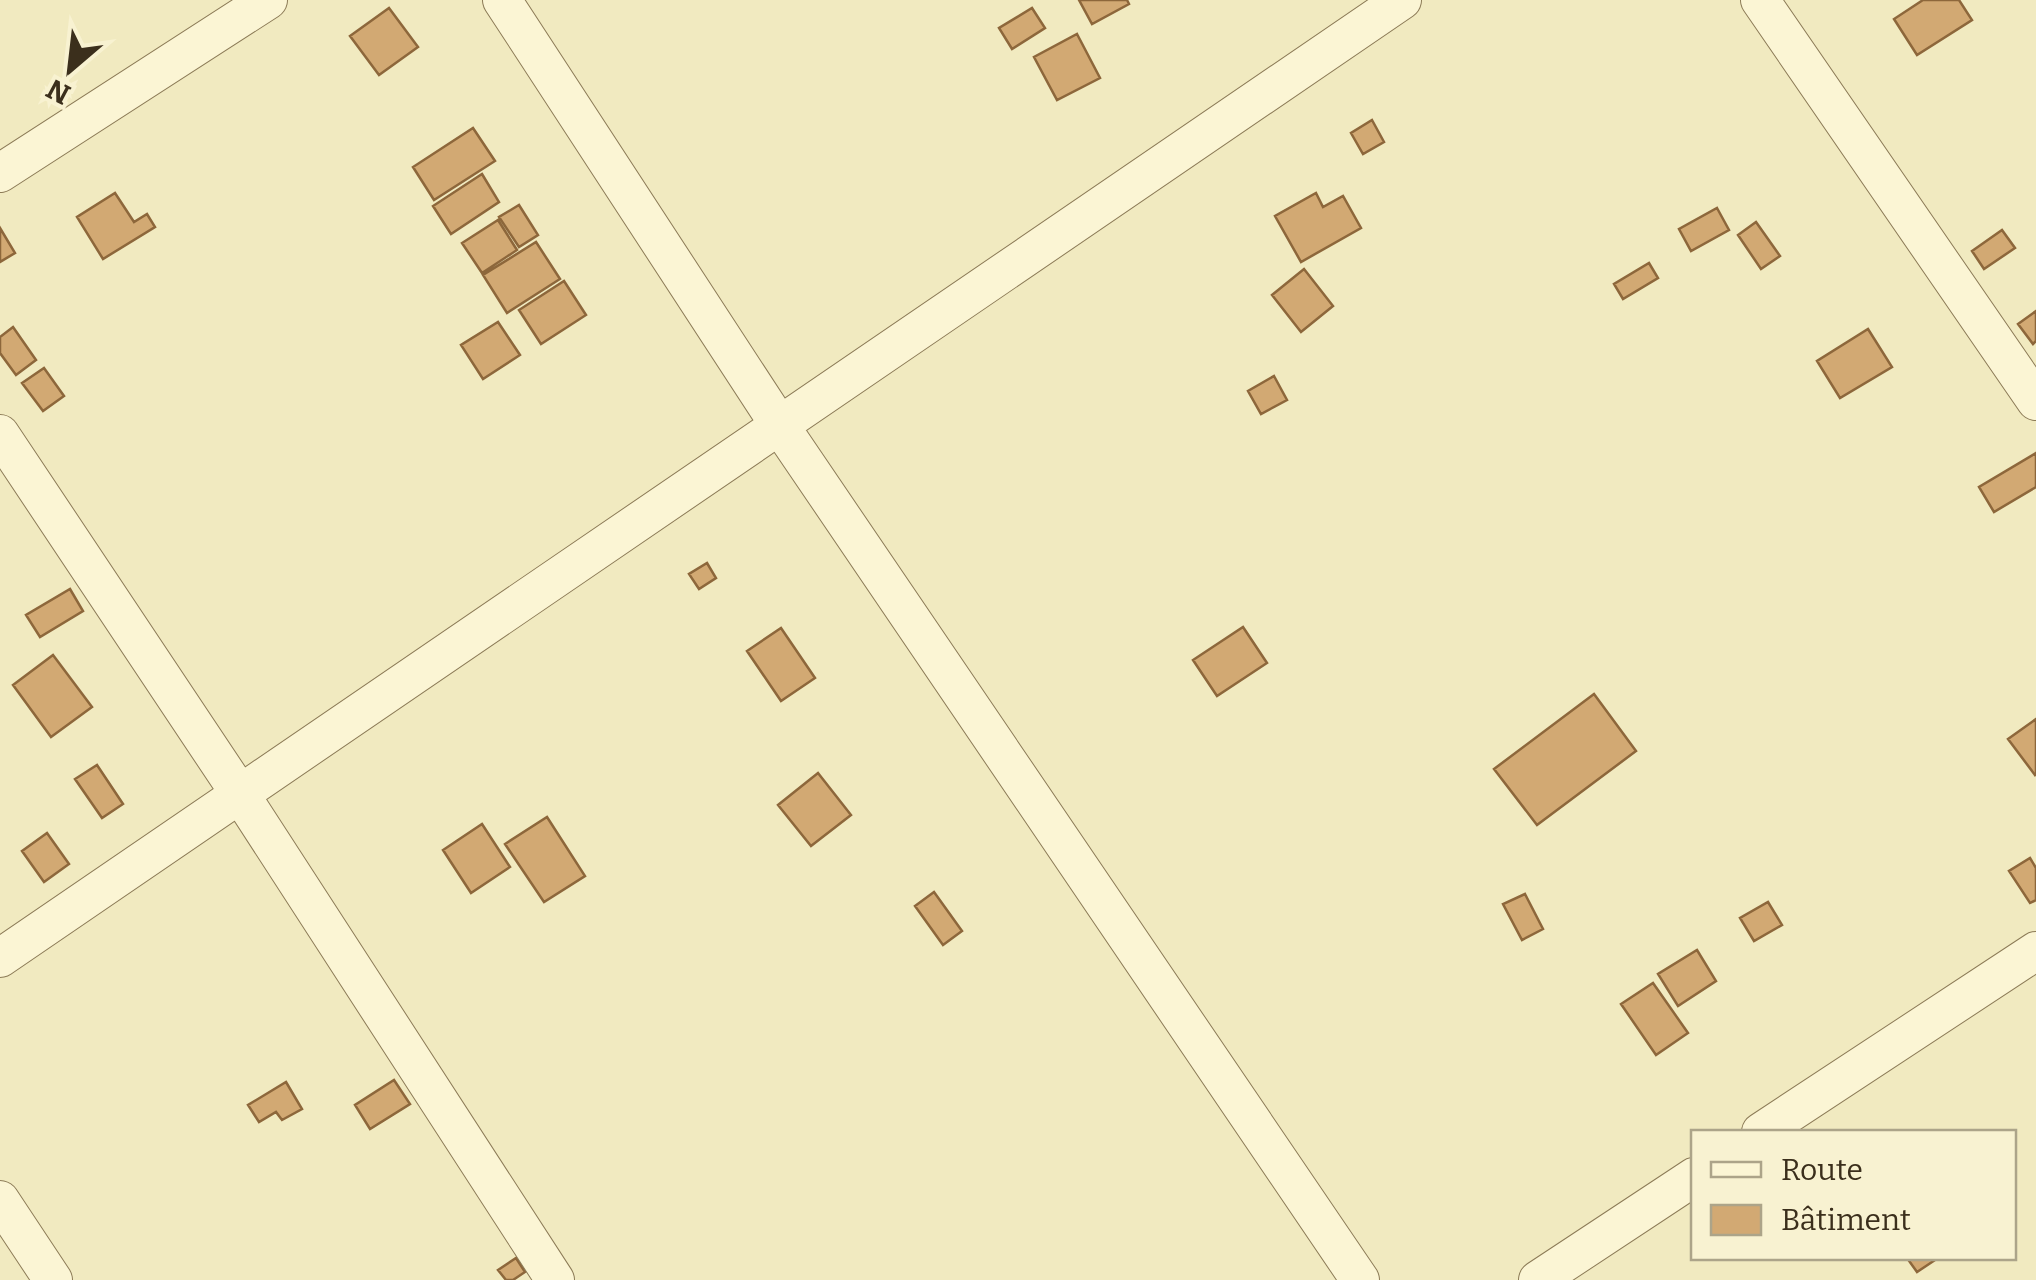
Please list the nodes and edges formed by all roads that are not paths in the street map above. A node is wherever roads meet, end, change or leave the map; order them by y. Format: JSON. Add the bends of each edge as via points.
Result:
{"nodes":[{"id":1,"x":268,"y":0,"type":"edge"},
{"id":2,"x":502,"y":0,"type":"edge"},
{"id":3,"x":1402,"y":0,"type":"edge"},
{"id":4,"x":1760,"y":0,"type":"edge"},
{"id":5,"x":0,"y":174,"type":"edge"},
{"id":6,"x":2036,"y":401,"type":"edge"},
{"id":7,"x":780,"y":426,"type":"junction"},
{"id":8,"x":0,"y":434,"type":"edge"},
{"id":9,"x":240,"y":794,"type":"junction"},
{"id":10,"x":2036,"y":951,"type":"edge"},
{"id":11,"x":0,"y":958,"type":"edge"},
{"id":12,"x":1764,"y":1130,"type":"edge"},
{"id":13,"x":1691,"y":1179,"type":"edge"},
{"id":14,"x":0,"y":1200,"type":"edge"},
{"id":15,"x":52,"y":1280,"type":"edge"},
{"id":16,"x":556,"y":1280,"type":"edge"},
{"id":17,"x":1360,"y":1280,"type":"edge"},
{"id":18,"x":1538,"y":1280,"type":"edge"}],
"edges":[{"from":1,"to":5,"type":"street"},
{"from":2,"to":7,"type":"street"},
{"from":3,"to":7,"type":"street"},
{"from":4,"to":6,"type":"street"},
{"from":7,"to":9,"type":"street"},
{"from":7,"to":17,"type":"street"},
{"from":8,"to":9,"type":"street"},
{"from":9,"to":11,"type":"street"},
{"from":9,"to":16,"type":"street"},
{"from":10,"to":12,"type":"street"},
{"from":13,"to":18,"type":"street"},
{"from":14,"to":15,"type":"street"}]}
